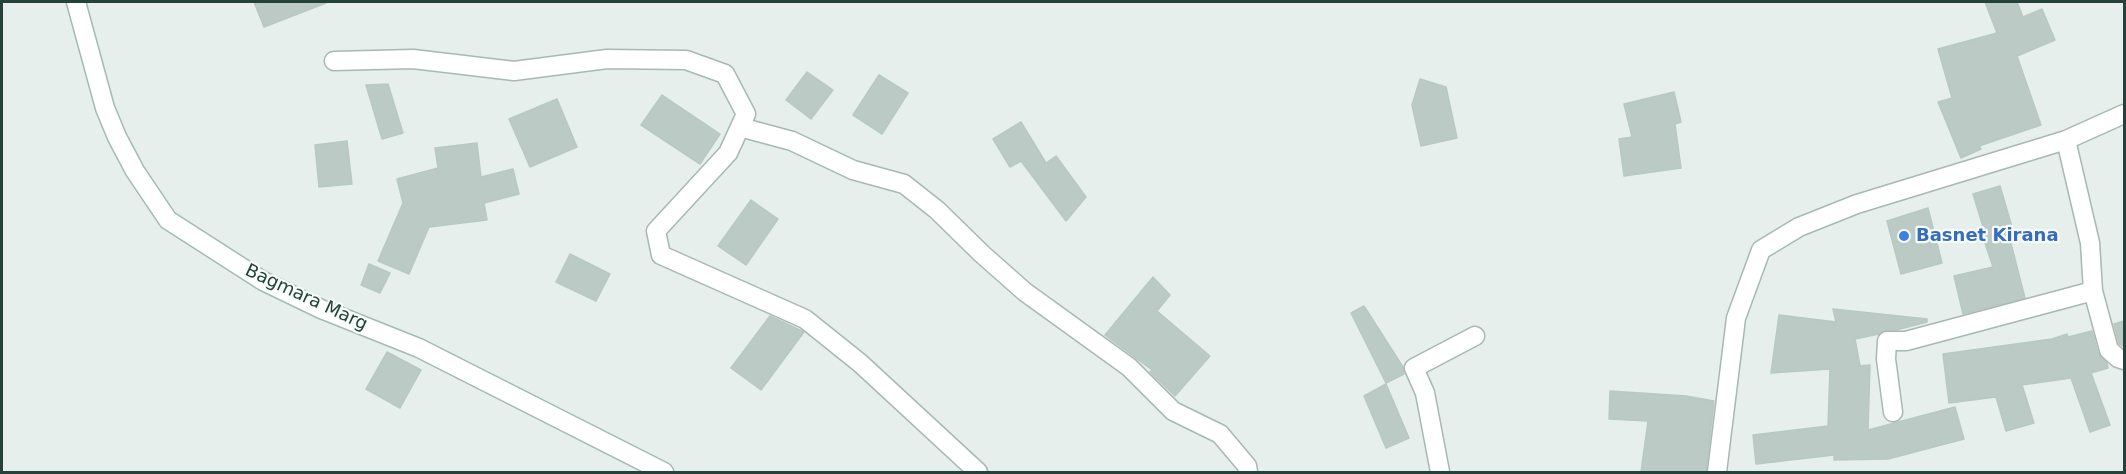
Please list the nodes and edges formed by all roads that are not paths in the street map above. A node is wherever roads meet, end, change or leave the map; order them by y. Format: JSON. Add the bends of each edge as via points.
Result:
{"nodes":[{"id":1,"x":76,"y":2,"type":"edge"},
{"id":2,"x":334,"y":61,"type":"dead end"},
{"id":3,"x":2124,"y":114,"type":"edge"},
{"id":4,"x":740,"y":127,"type":"junction"},
{"id":5,"x":2066,"y":140,"type":"junction"},
{"id":6,"x":2093,"y":291,"type":"junction"},
{"id":7,"x":1475,"y":336,"type":"dead end"},
{"id":8,"x":2124,"y":360,"type":"edge"},
{"id":9,"x":1893,"y":412,"type":"dead end"},
{"id":10,"x":664,"y":472,"type":"edge"},
{"id":11,"x":978,"y":472,"type":"edge"},
{"id":12,"x":1248,"y":472,"type":"edge"},
{"id":13,"x":1440,"y":472,"type":"edge"},
{"id":14,"x":1717,"y":472,"type":"edge"}],
"edges":[{"from":1,"to":10,"type":"street","name":"Bagmara Marg","via":[[105,108],[135,171],[168,220],[263,281],[419,348]]},
{"from":2,"to":4,"type":"street","via":[[413,59],[514,71],[607,59],[686,60],[725,74],[746,114]]},
{"from":3,"to":5,"type":"street"},
{"from":4,"to":11,"type":"street","via":[[728,153],[656,231],[661,255],[805,319],[860,363]]},
{"from":4,"to":12,"type":"street","via":[[792,141],[853,170],[904,184],[1025,292],[1129,367],[1173,411],[1220,434],[1248,466]]},
{"from":5,"to":6,"type":"street","via":[[2090,243]]},
{"from":5,"to":14,"type":"street","via":[[1857,204],[1799,227],[1761,250],[1736,318]]},
{"from":6,"to":8,"type":"street","via":[[2109,350]]},
{"from":6,"to":9,"type":"street","via":[[1906,341],[1887,341]]},
{"from":7,"to":13,"type":"street","via":[[1414,368],[1425,393]]}]}
